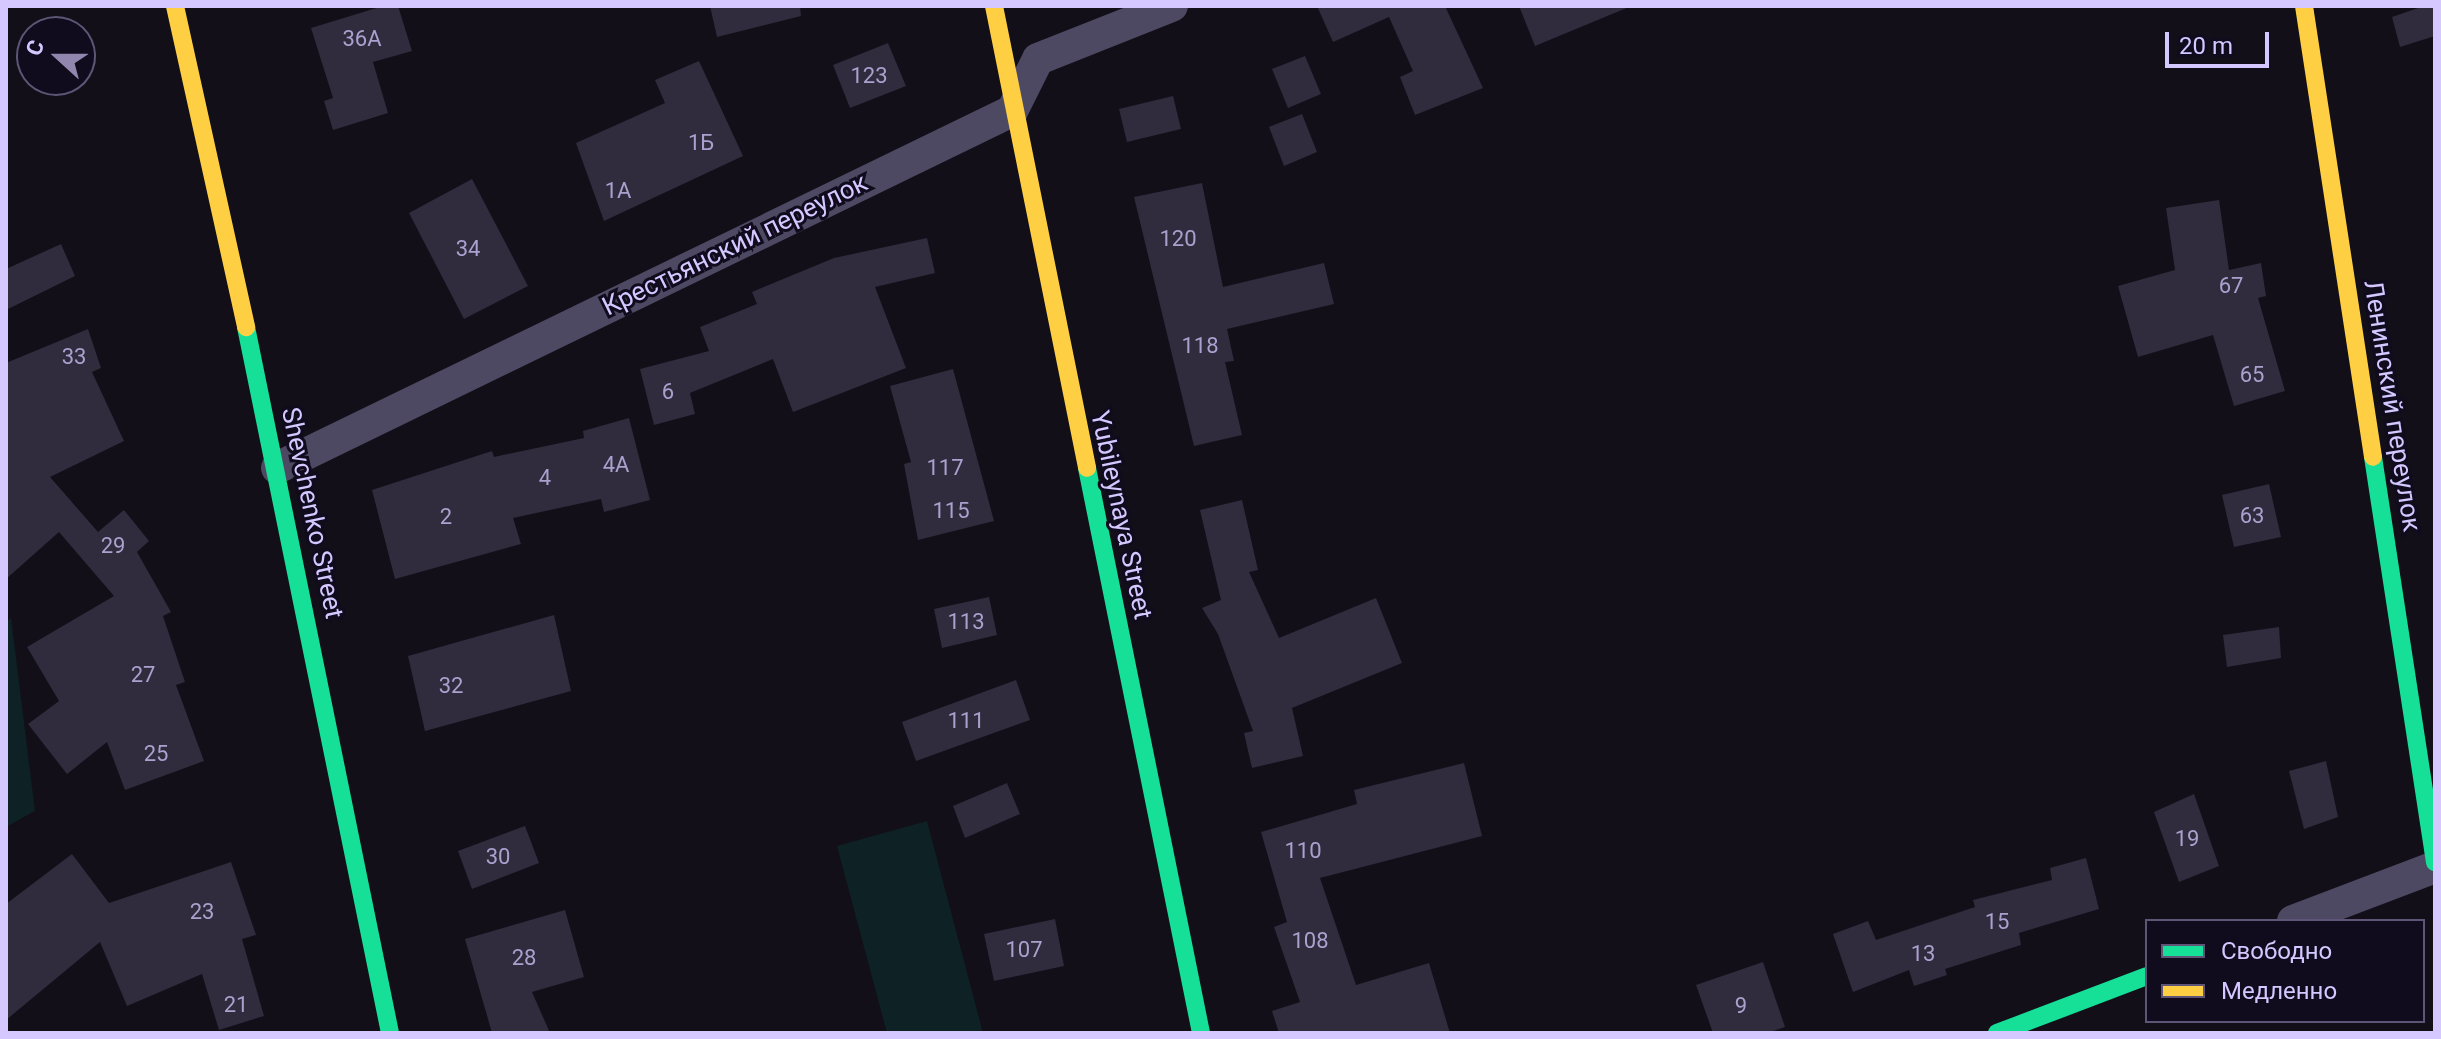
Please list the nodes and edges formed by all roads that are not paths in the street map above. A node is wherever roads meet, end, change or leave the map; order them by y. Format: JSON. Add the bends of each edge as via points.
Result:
{"nodes":[{"id":1,"x":175,"y":6,"type":"edge"},
{"id":2,"x":994,"y":6,"type":"edge"},
{"id":3,"x":1172,"y":6,"type":"edge"},
{"id":4,"x":2304,"y":6,"type":"edge"},
{"id":5,"x":1012,"y":111,"type":"junction"},
{"id":6,"x":277,"y":468,"type":"junction"},
{"id":7,"x":2435,"y":865,"type":"edge"},
{"id":8,"x":2298,"y":919,"type":"edge"},
{"id":9,"x":2145,"y":977,"type":"edge"},
{"id":10,"x":390,"y":1033,"type":"edge"},
{"id":11,"x":1201,"y":1033,"type":"edge"},
{"id":12,"x":1997,"y":1033,"type":"edge"}],
"edges":[{"from":1,"to":6,"type":"street","name":"Shevchenko Street"},
{"from":2,"to":5,"type":"street","name":"Yubileynaya Street"},
{"from":3,"to":5,"type":"street","via":[[1038,59]]},
{"from":4,"to":7,"type":"street","name":"Ленинский переулок"},
{"from":5,"to":6,"type":"street","name":"Крестьянский переулок"},
{"from":5,"to":11,"type":"street","name":"Yubileynaya Street"},
{"from":6,"to":10,"type":"street","name":"Shevchenko Street"},
{"from":7,"to":8,"type":"street"},
{"from":9,"to":12,"type":"street"}]}
